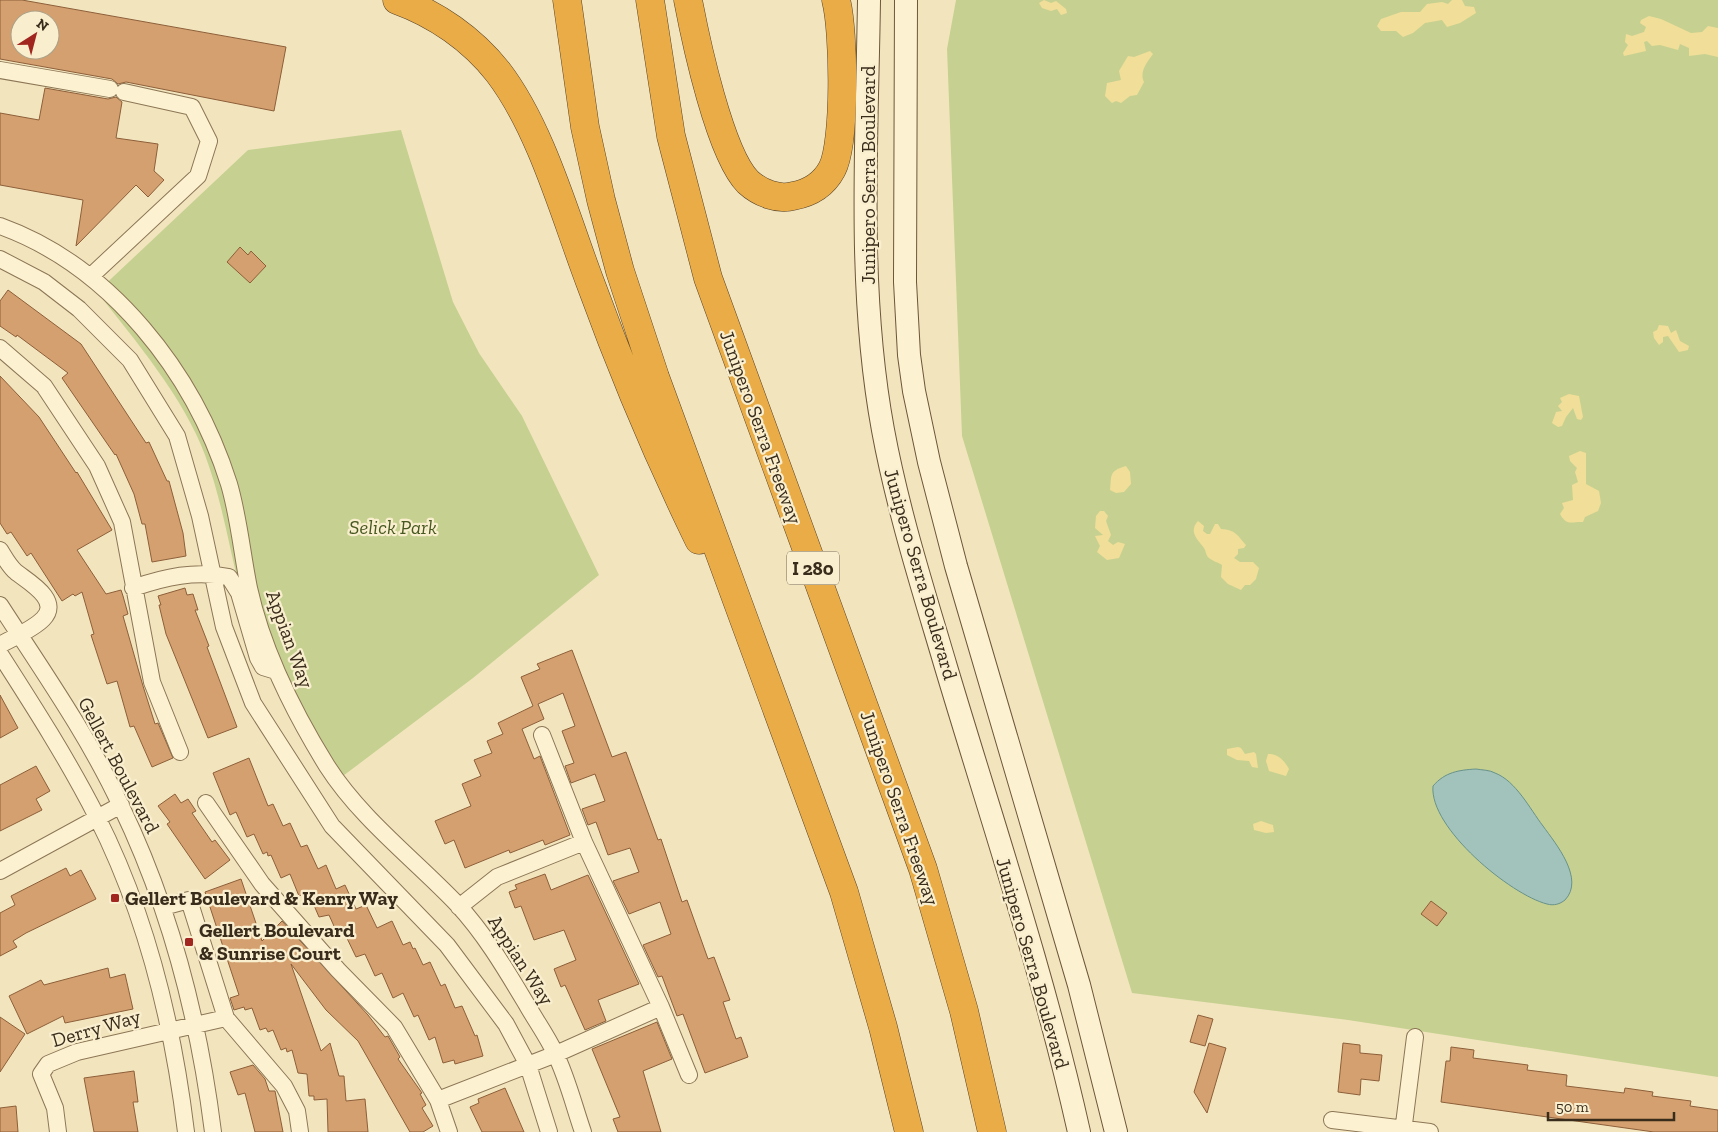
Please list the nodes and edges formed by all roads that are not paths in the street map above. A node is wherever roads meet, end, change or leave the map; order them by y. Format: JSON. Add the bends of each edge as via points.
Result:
{"nodes":[{"id":1,"x":397,"y":0,"type":"edge"},
{"id":2,"x":566,"y":0,"type":"edge"},
{"id":3,"x":650,"y":0,"type":"edge"},
{"id":4,"x":688,"y":0,"type":"edge"},
{"id":5,"x":836,"y":0,"type":"edge"},
{"id":6,"x":869,"y":0,"type":"edge"},
{"id":7,"x":906,"y":0,"type":"edge"},
{"id":8,"x":914,"y":0,"type":"edge"},
{"id":9,"x":906,"y":64,"type":"junction"},
{"id":10,"x":0,"y":70,"type":"edge"},
{"id":11,"x":0,"y":226,"type":"edge"},
{"id":12,"x":0,"y":259,"type":"edge"},
{"id":13,"x":91,"y":276,"type":"junction"},
{"id":14,"x":0,"y":348,"type":"edge"},
{"id":15,"x":0,"y":550,"type":"edge"},
{"id":16,"x":213,"y":574,"type":"junction"},
{"id":17,"x":133,"y":588,"type":"junction"},
{"id":18,"x":0,"y":605,"type":"edge"},
{"id":19,"x":19,"y":634,"type":"junction"},
{"id":20,"x":0,"y":645,"type":"edge"},
{"id":21,"x":0,"y":654,"type":"edge"},
{"id":22,"x":276,"y":671,"type":"junction"},
{"id":23,"x":769,"y":686,"type":"junction"},
{"id":24,"x":542,"y":735,"type":"dead end"},
{"id":25,"x":180,"y":752,"type":"dead end"},
{"id":26,"x":206,"y":803,"type":"dead end"},
{"id":27,"x":121,"y":805,"type":"junction"},
{"id":28,"x":98,"y":819,"type":"junction"},
{"id":29,"x":584,"y":842,"type":"junction"},
{"id":30,"x":0,"y":871,"type":"edge"},
{"id":31,"x":459,"y":906,"type":"junction"},
{"id":32,"x":163,"y":907,"type":"junction"},
{"id":33,"x":661,"y":1007,"type":"junction"},
{"id":34,"x":226,"y":1018,"type":"junction"},
{"id":35,"x":194,"y":1024,"type":"junction"},
{"id":36,"x":169,"y":1030,"type":"junction"},
{"id":37,"x":1415,"y":1037,"type":"dead end"},
{"id":38,"x":556,"y":1054,"type":"junction"},
{"id":39,"x":528,"y":1065,"type":"junction"},
{"id":40,"x":690,"y":1075,"type":"dead end"},
{"id":41,"x":438,"y":1100,"type":"junction"},
{"id":42,"x":1332,"y":1120,"type":"dead end"},
{"id":43,"x":1403,"y":1130,"type":"edge"},
{"id":44,"x":58,"y":1132,"type":"edge"},
{"id":45,"x":186,"y":1132,"type":"edge"},
{"id":46,"x":213,"y":1132,"type":"edge"},
{"id":47,"x":300,"y":1132,"type":"edge"},
{"id":48,"x":449,"y":1132,"type":"edge"},
{"id":49,"x":549,"y":1132,"type":"edge"},
{"id":50,"x":583,"y":1132,"type":"edge"},
{"id":51,"x":908,"y":1132,"type":"edge"},
{"id":52,"x":992,"y":1132,"type":"edge"},
{"id":53,"x":1079,"y":1132,"type":"edge"},
{"id":54,"x":1116,"y":1132,"type":"edge"},
{"id":55,"x":1430,"y":1132,"type":"edge"}],
"edges":[{"from":1,"to":23,"type":"highway","via":[[441,21],[470,43],[497,71],[518,102],[550,174],[651,440]]},
{"from":2,"to":23,"type":"highway","via":[[586,127],[620,271],[652,368]]},
{"from":3,"to":52,"type":"highway","name":"Junipero Serra Freeway","number":"I 280","via":[[671,136],[708,278],[923,869],[955,976]]},
{"from":4,"to":5,"type":"highway","via":[[714,102],[734,161],[749,182],[763,192],[781,197],[806,193],[818,185],[838,155],[842,35]]},
{"from":6,"to":53,"type":"main road","name":"Junipero Serra Boulevard","via":[[867,284],[882,428],[906,533],[1041,984]]},
{"from":7,"to":9,"type":"main road","name":"Junipero Serra Boulevard"},
{"from":8,"to":9,"type":"main road"},
{"from":9,"to":54,"type":"main road","name":"Junipero Serra Boulevard","via":[[906,318],[911,373],[921,427],[959,575],[1089,1021]]},
{"from":10,"to":13,"type":"street","via":[[117,90],[192,107],[209,141],[198,176]]},
{"from":11,"to":13,"type":"street","name":"Appian Way","via":[[26,235]]},
{"from":12,"to":16,"type":"street","via":[[44,282],[72,303],[130,360],[177,436]]},
{"from":13,"to":22,"type":"street","name":"Appian Way","via":[[125,308],[160,350],[203,417],[229,486],[250,592]]},
{"from":14,"to":17,"type":"street","via":[[44,386],[97,466],[122,522]]},
{"from":15,"to":19,"type":"street","via":[[10,566],[37,586],[47,601],[48,610],[44,618]]},
{"from":16,"to":17,"type":"street","via":[[196,573]]},
{"from":16,"to":22,"type":"street","via":[[229,577],[236,587],[258,658],[263,667]]},
{"from":16,"to":39,"type":"street","via":[[224,627],[253,703],[292,766],[332,826],[447,945],[506,1024]]},
{"from":17,"to":25,"type":"street","via":[[152,682]]},
{"from":18,"to":19,"type":"street","name":"Gellert Boulevard"},
{"from":19,"to":20,"type":"street"},
{"from":19,"to":27,"type":"street","name":"Gellert Boulevard"},
{"from":21,"to":28,"type":"street","via":[[69,765]]},
{"from":22,"to":31,"type":"street","name":"Appian Way","via":[[334,776],[363,812]]},
{"from":23,"to":51,"type":"highway","via":[[856,928]]},
{"from":24,"to":29,"type":"street"},
{"from":26,"to":41,"type":"street","via":[[262,884],[394,1027]]},
{"from":27,"to":28,"type":"street"},
{"from":27,"to":32,"type":"street","name":"Gellert Boulevard"},
{"from":28,"to":30,"type":"street"},
{"from":28,"to":36,"type":"street","via":[[141,925]]},
{"from":29,"to":31,"type":"street","via":[[497,877]]},
{"from":29,"to":33,"type":"street"},
{"from":31,"to":38,"type":"street","name":"Appian Way","via":[[493,950]]},
{"from":32,"to":34,"type":"street","via":[[189,900]]},
{"from":32,"to":35,"type":"street","name":"Gellert Boulevard"},
{"from":33,"to":38,"type":"street"},
{"from":33,"to":40,"type":"street"},
{"from":34,"to":35,"type":"street"},
{"from":34,"to":47,"type":"street","via":[[284,1086],[298,1110]]},
{"from":35,"to":36,"type":"street"},
{"from":35,"to":46,"type":"street","name":"Gellert Boulevard"},
{"from":36,"to":44,"type":"street","name":"Derry Way","via":[[77,1052],[48,1064],[41,1074],[55,1108]]},
{"from":36,"to":45,"type":"street"},
{"from":37,"to":43,"type":"street"},
{"from":38,"to":39,"type":"street"},
{"from":38,"to":50,"type":"street","name":"Appian Way"},
{"from":39,"to":41,"type":"street"},
{"from":39,"to":49,"type":"street"},
{"from":41,"to":48,"type":"street"},
{"from":42,"to":43,"type":"street"},
{"from":43,"to":55,"type":"street"}]}
